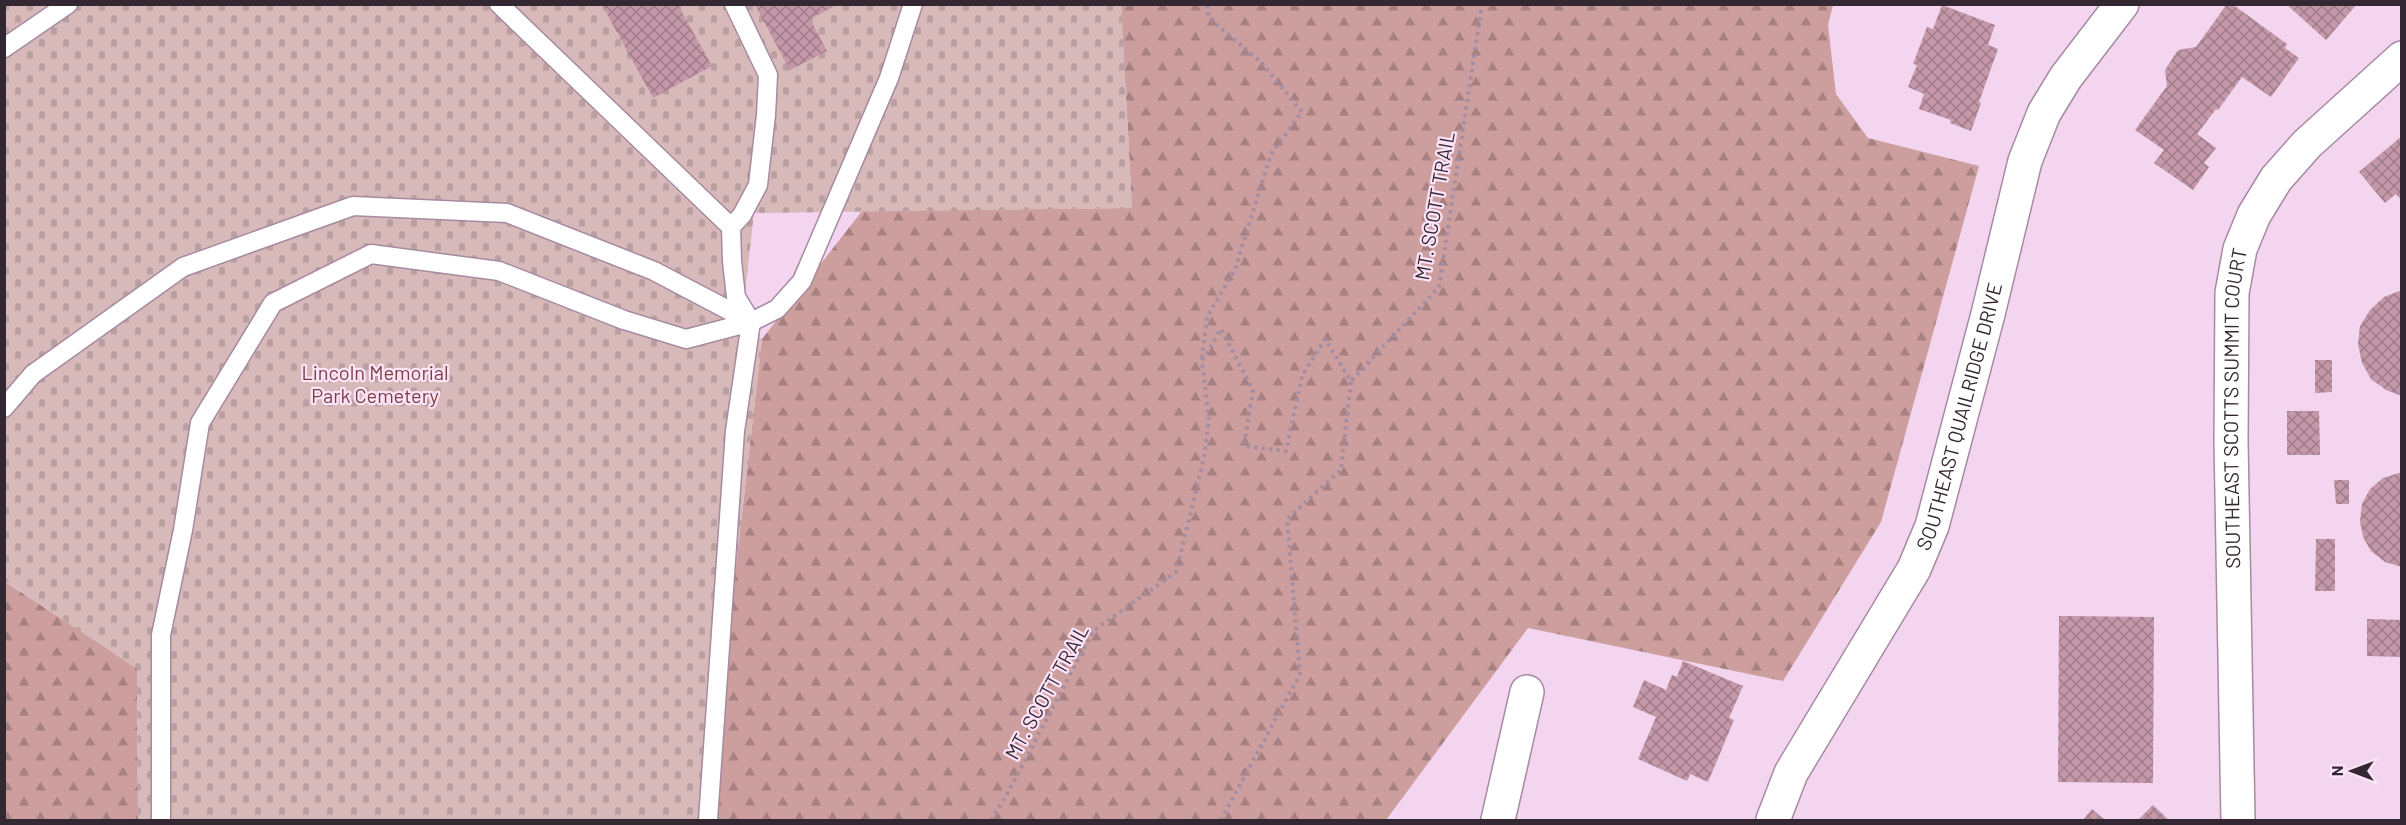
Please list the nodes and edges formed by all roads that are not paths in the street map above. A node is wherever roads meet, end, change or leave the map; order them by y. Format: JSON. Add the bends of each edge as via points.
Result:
{"nodes":[{"id":1,"x":68,"y":4,"type":"edge"},
{"id":2,"x":499,"y":4,"type":"edge"},
{"id":3,"x":734,"y":4,"type":"edge"},
{"id":4,"x":913,"y":4,"type":"edge"},
{"id":5,"x":2122,"y":4,"type":"edge"},
{"id":6,"x":4,"y":48,"type":"edge"},
{"id":7,"x":2402,"y":58,"type":"edge"},
{"id":8,"x":731,"y":227,"type":"junction"},
{"id":9,"x":751,"y":322,"type":"junction"},
{"id":10,"x":4,"y":408,"type":"edge"},
{"id":11,"x":1527,"y":692,"type":"dead end"},
{"id":12,"x":161,"y":820,"type":"edge"},
{"id":13,"x":708,"y":820,"type":"edge"},
{"id":14,"x":1498,"y":820,"type":"edge"},
{"id":15,"x":1773,"y":820,"type":"edge"},
{"id":16,"x":2238,"y":820,"type":"edge"}],
"edges":[{"from":1,"to":6,"type":"lane"},
{"from":2,"to":8,"type":"lane"},
{"from":3,"to":8,"type":"lane","via":[[768,75],[758,184]]},
{"from":4,"to":9,"type":"lane","via":[[889,78],[802,281],[777,309]]},
{"from":5,"to":15,"type":"street","name":"SOUTHEAST QUAILRIDGE DRIVE","via":[[2066,77],[2044,113],[2025,161],[1932,526],[1914,569],[1791,773]]},
{"from":7,"to":16,"type":"street","name":"SOUTHEAST SCOTTS SUMMIT COURT","via":[[2307,144],[2276,179],[2254,215],[2240,249],[2232,293],[2231,430]]},
{"from":8,"to":9,"type":"lane","via":[[736,297]]},
{"from":9,"to":10,"type":"lane","via":[[654,271],[507,213],[353,206],[183,267],[33,374]]},
{"from":9,"to":12,"type":"lane","via":[[686,339],[624,320],[499,271],[371,254],[273,303],[200,423],[161,635]]},
{"from":9,"to":13,"type":"lane","via":[[735,431]]},
{"from":11,"to":14,"type":"street"}]}
